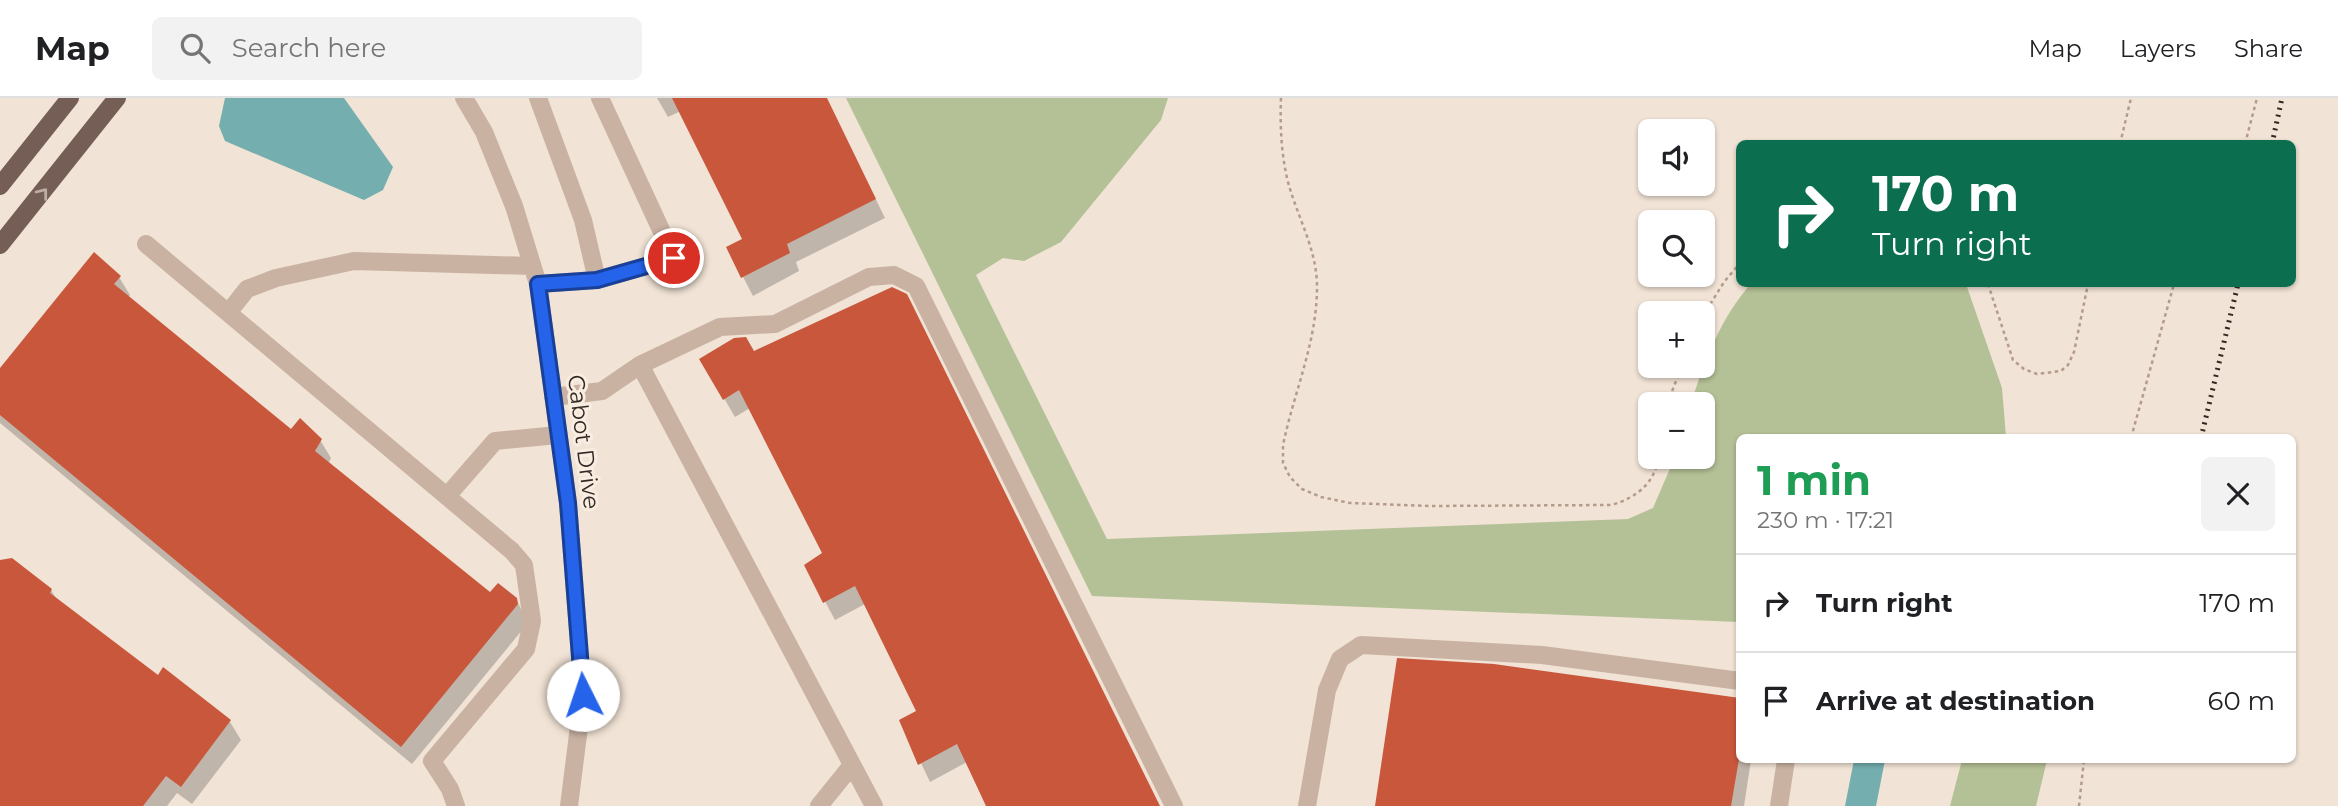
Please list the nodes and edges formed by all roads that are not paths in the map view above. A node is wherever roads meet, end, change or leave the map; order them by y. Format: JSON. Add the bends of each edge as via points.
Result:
{"nodes":[{"id":1,"x":70,"y":98,"type":"edge"},
{"id":2,"x":117,"y":98,"type":"edge"},
{"id":3,"x":464,"y":98,"type":"edge"},
{"id":4,"x":538,"y":98,"type":"edge"},
{"id":5,"x":600,"y":98,"type":"edge"},
{"id":6,"x":0,"y":186,"type":"edge"},
{"id":7,"x":146,"y":244,"type":"dead end"},
{"id":8,"x":0,"y":246,"type":"edge"},
{"id":9,"x":532,"y":266,"type":"junction"},
{"id":10,"x":597,"y":280,"type":"junction"},
{"id":11,"x":538,"y":284,"type":"junction"},
{"id":12,"x":228,"y":313,"type":"junction"},
{"id":13,"x":639,"y":365,"type":"junction"},
{"id":14,"x":553,"y":397,"type":"junction"},
{"id":15,"x":558,"y":435,"type":"junction"},
{"id":16,"x":447,"y":496,"type":"junction"},
{"id":17,"x":1736,"y":680,"type":"edge"},
{"id":18,"x":1786,"y":763,"type":"edge"},
{"id":19,"x":852,"y":765,"type":"junction"},
{"id":20,"x":456,"y":806,"type":"edge"},
{"id":21,"x":569,"y":806,"type":"edge"},
{"id":22,"x":819,"y":806,"type":"edge"},
{"id":23,"x":874,"y":806,"type":"edge"},
{"id":24,"x":1174,"y":806,"type":"edge"},
{"id":25,"x":1307,"y":806,"type":"edge"},
{"id":26,"x":1779,"y":806,"type":"edge"}],
"edges":[{"from":1,"to":6,"type":"main road"},
{"from":8,"to":2,"type":"main road","one_way":true},
{"from":3,"to":9,"type":"street","name":"Cabot Drive","via":[[484,132],[514,206]]},
{"from":4,"to":10,"type":"street","via":[[583,220]]},
{"from":5,"to":10,"type":"street","via":[[674,258]]},
{"from":7,"to":12,"type":"street"},
{"from":9,"to":11,"type":"street","name":"Cabot Drive"},
{"from":9,"to":12,"type":"street","via":[[354,261],[247,289]]},
{"from":10,"to":11,"type":"street"},
{"from":11,"to":14,"type":"street","name":"Cabot Drive"},
{"from":12,"to":16,"type":"street"},
{"from":13,"to":14,"type":"street","via":[[602,391]]},
{"from":13,"to":19,"type":"street"},
{"from":13,"to":24,"type":"street","via":[[720,327],[775,324],[869,277],[894,275],[916,286]]},
{"from":14,"to":15,"type":"street","name":"Cabot Drive"},
{"from":15,"to":16,"type":"street","via":[[495,441]]},
{"from":15,"to":21,"type":"street","name":"Cabot Drive","via":[[583,695]]},
{"from":16,"to":20,"type":"street","via":[[524,565],[532,621],[526,649],[432,761]]},
{"from":17,"to":25,"type":"street","via":[[1542,654],[1361,645],[1340,659],[1327,691]]},
{"from":18,"to":26,"type":"street"},
{"from":19,"to":22,"type":"street"},
{"from":19,"to":23,"type":"street"}]}
